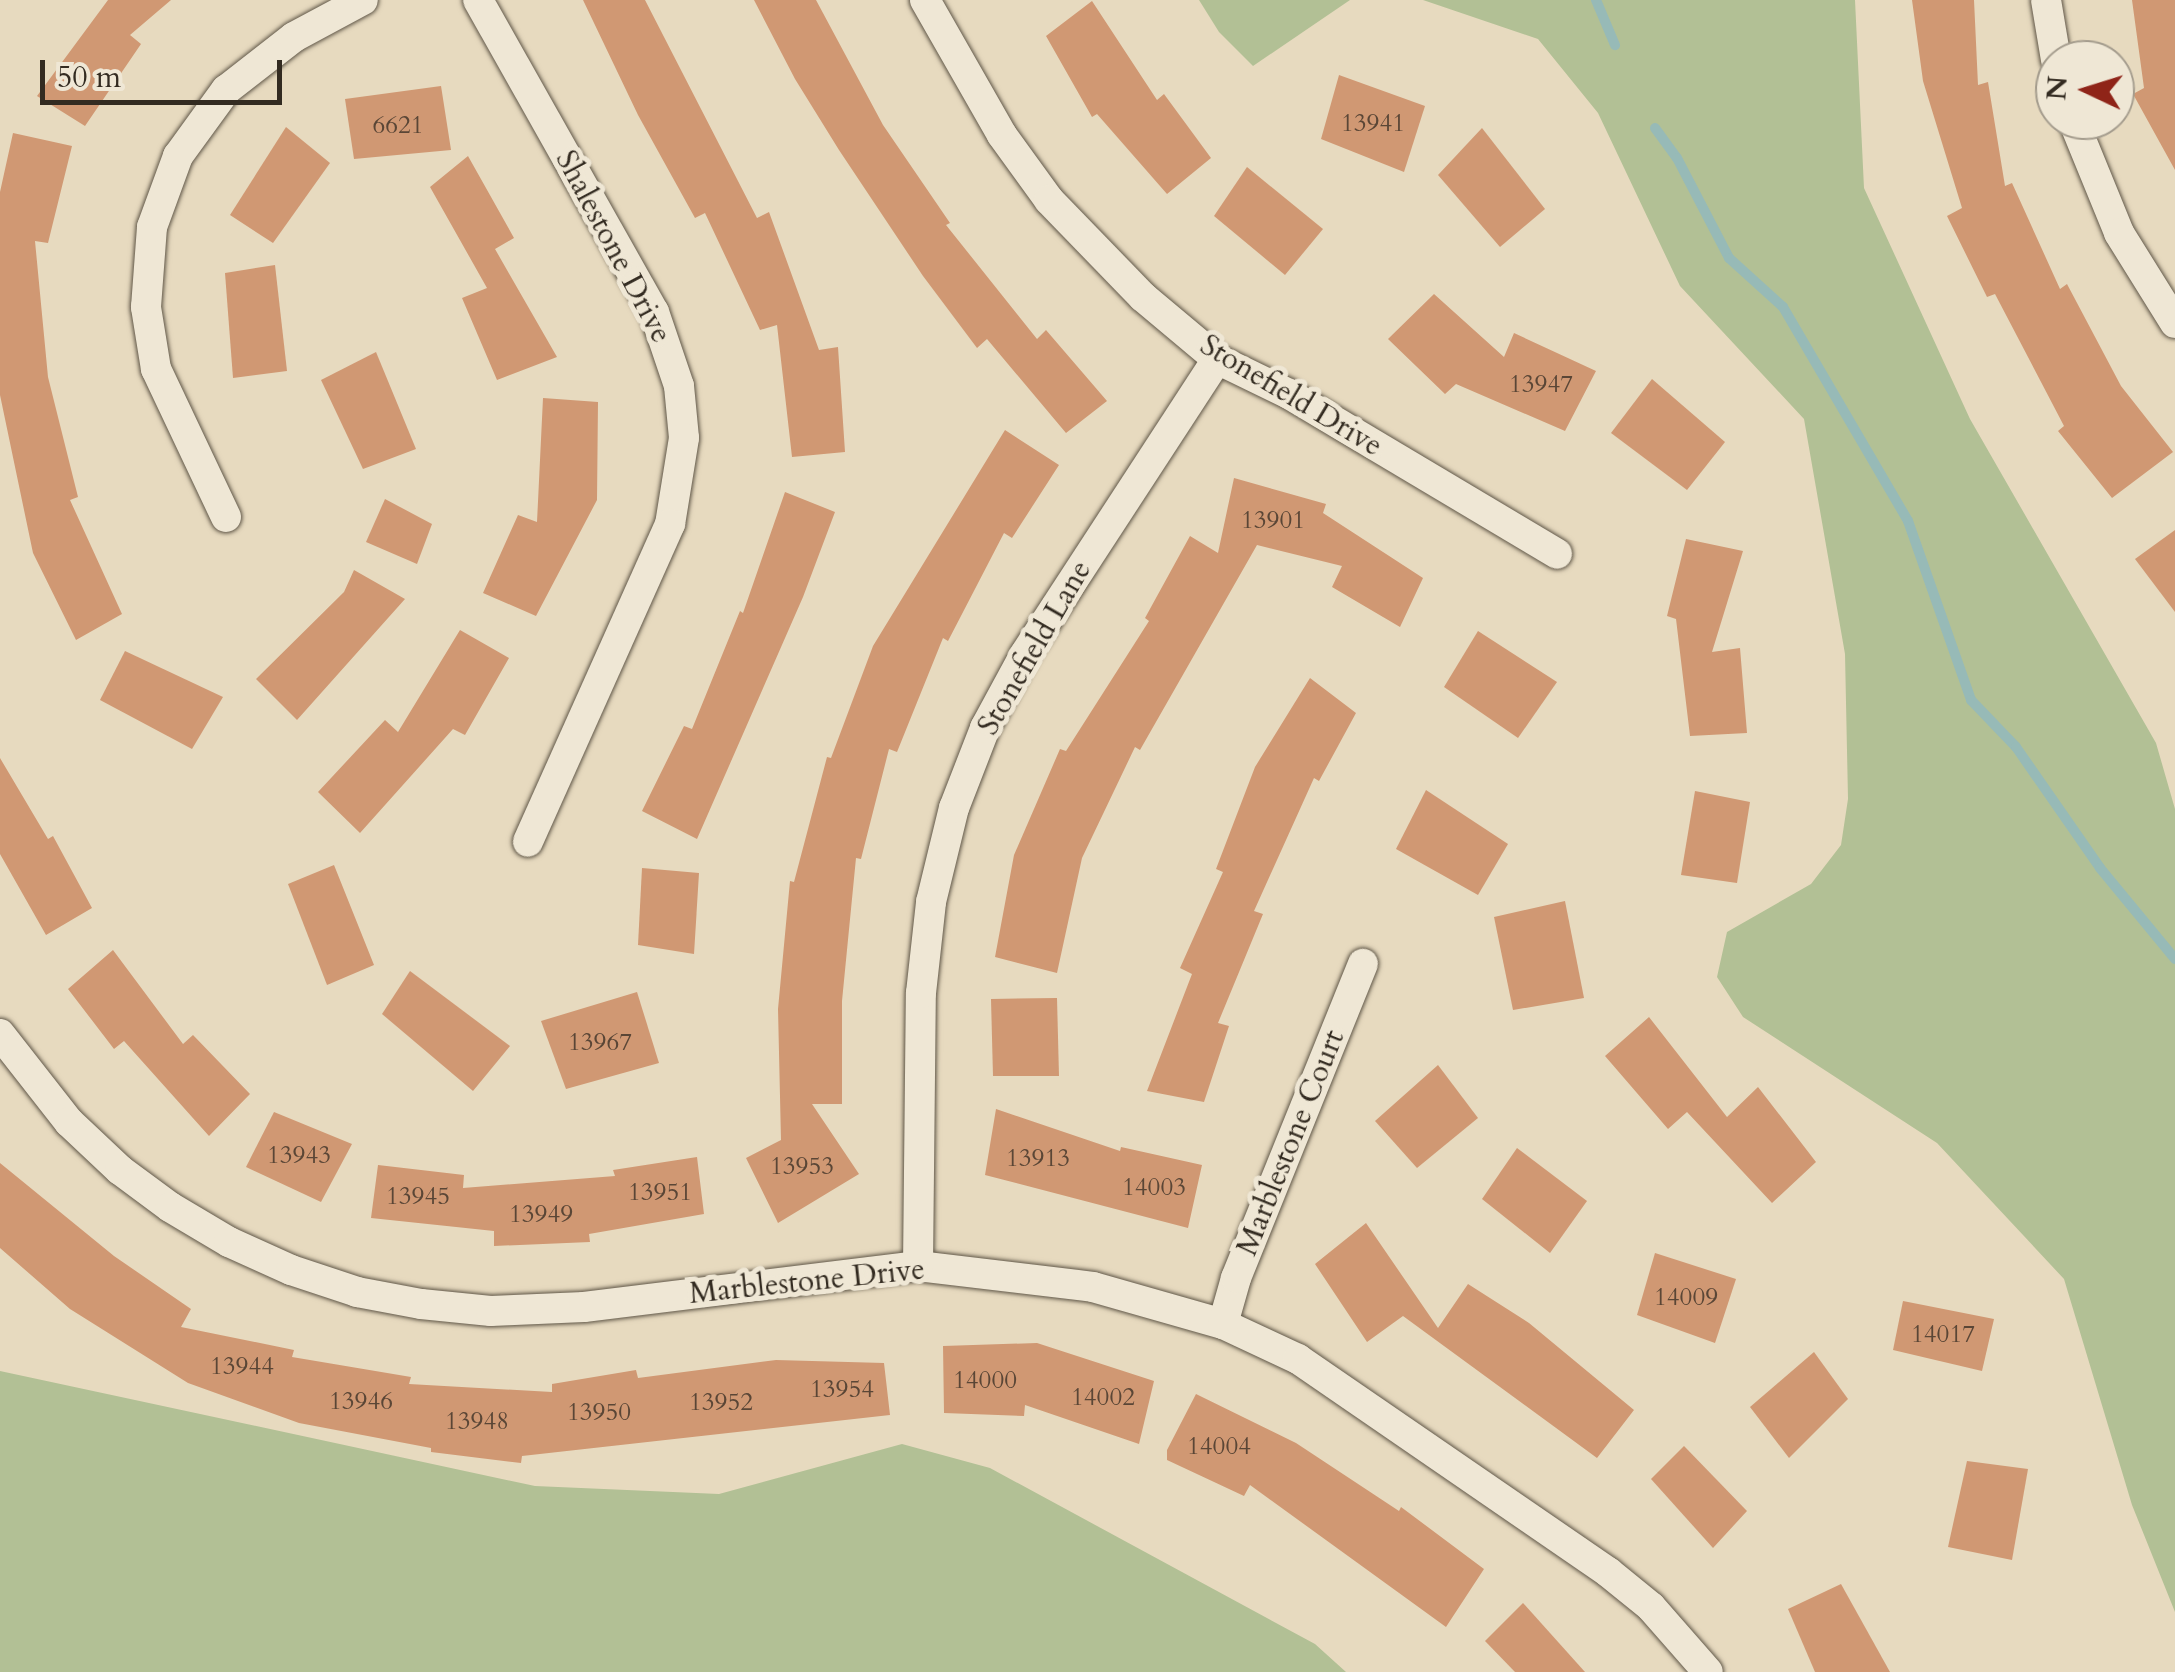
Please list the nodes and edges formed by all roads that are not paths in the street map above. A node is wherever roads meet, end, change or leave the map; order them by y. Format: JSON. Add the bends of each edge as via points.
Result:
{"nodes":[{"id":1,"x":362,"y":0,"type":"edge"},
{"id":2,"x":478,"y":0,"type":"edge"},
{"id":3,"x":925,"y":0,"type":"edge"},
{"id":4,"x":2046,"y":0,"type":"edge"},
{"id":5,"x":2053,"y":40,"type":"edge"},
{"id":6,"x":2080,"y":140,"type":"edge"},
{"id":7,"x":2175,"y":323,"type":"edge"},
{"id":8,"x":1217,"y":359,"type":"junction"},
{"id":9,"x":226,"y":516,"type":"dead end"},
{"id":10,"x":1558,"y":554,"type":"dead end"},
{"id":11,"x":528,"y":842,"type":"dead end"},
{"id":12,"x":1363,"y":964,"type":"dead end"},
{"id":13,"x":0,"y":1034,"type":"edge"},
{"id":14,"x":918,"y":1266,"type":"junction"},
{"id":15,"x":1223,"y":1324,"type":"junction"},
{"id":16,"x":1708,"y":1672,"type":"edge"}],
"edges":[{"from":1,"to":9,"type":"street","via":[[294,37],[226,90],[178,156],[152,227],[146,307],[156,369]]},
{"from":2,"to":11,"type":"street","name":"Shalestone Drive","via":[[654,312],[679,386],[684,438],[670,524]]},
{"from":3,"to":8,"type":"street","name":"Stonefield Drive","via":[[1002,135],[1049,200],[1099,256]]},
{"from":4,"to":5,"type":"street"},
{"from":6,"to":7,"type":"street","via":[[2119,233]]},
{"from":8,"to":10,"type":"street","name":"Stonefield Drive","via":[[1289,394]]},
{"from":8,"to":14,"type":"street","name":"Stonefield Lane","via":[[1025,654],[985,728],[954,808],[931,902],[920,994]]},
{"from":12,"to":15,"type":"street","name":"Marblestone Court"},
{"from":13,"to":14,"type":"street","name":"Marblestone Drive","via":[[69,1122],[170,1208],[228,1242],[358,1292],[510,1310],[584,1307]]},
{"from":14,"to":15,"type":"street","name":"Marblestone Drive","via":[[1092,1287]]},
{"from":15,"to":16,"type":"street","name":"Marblestone Drive","via":[[1298,1359],[1608,1572]]}]}
